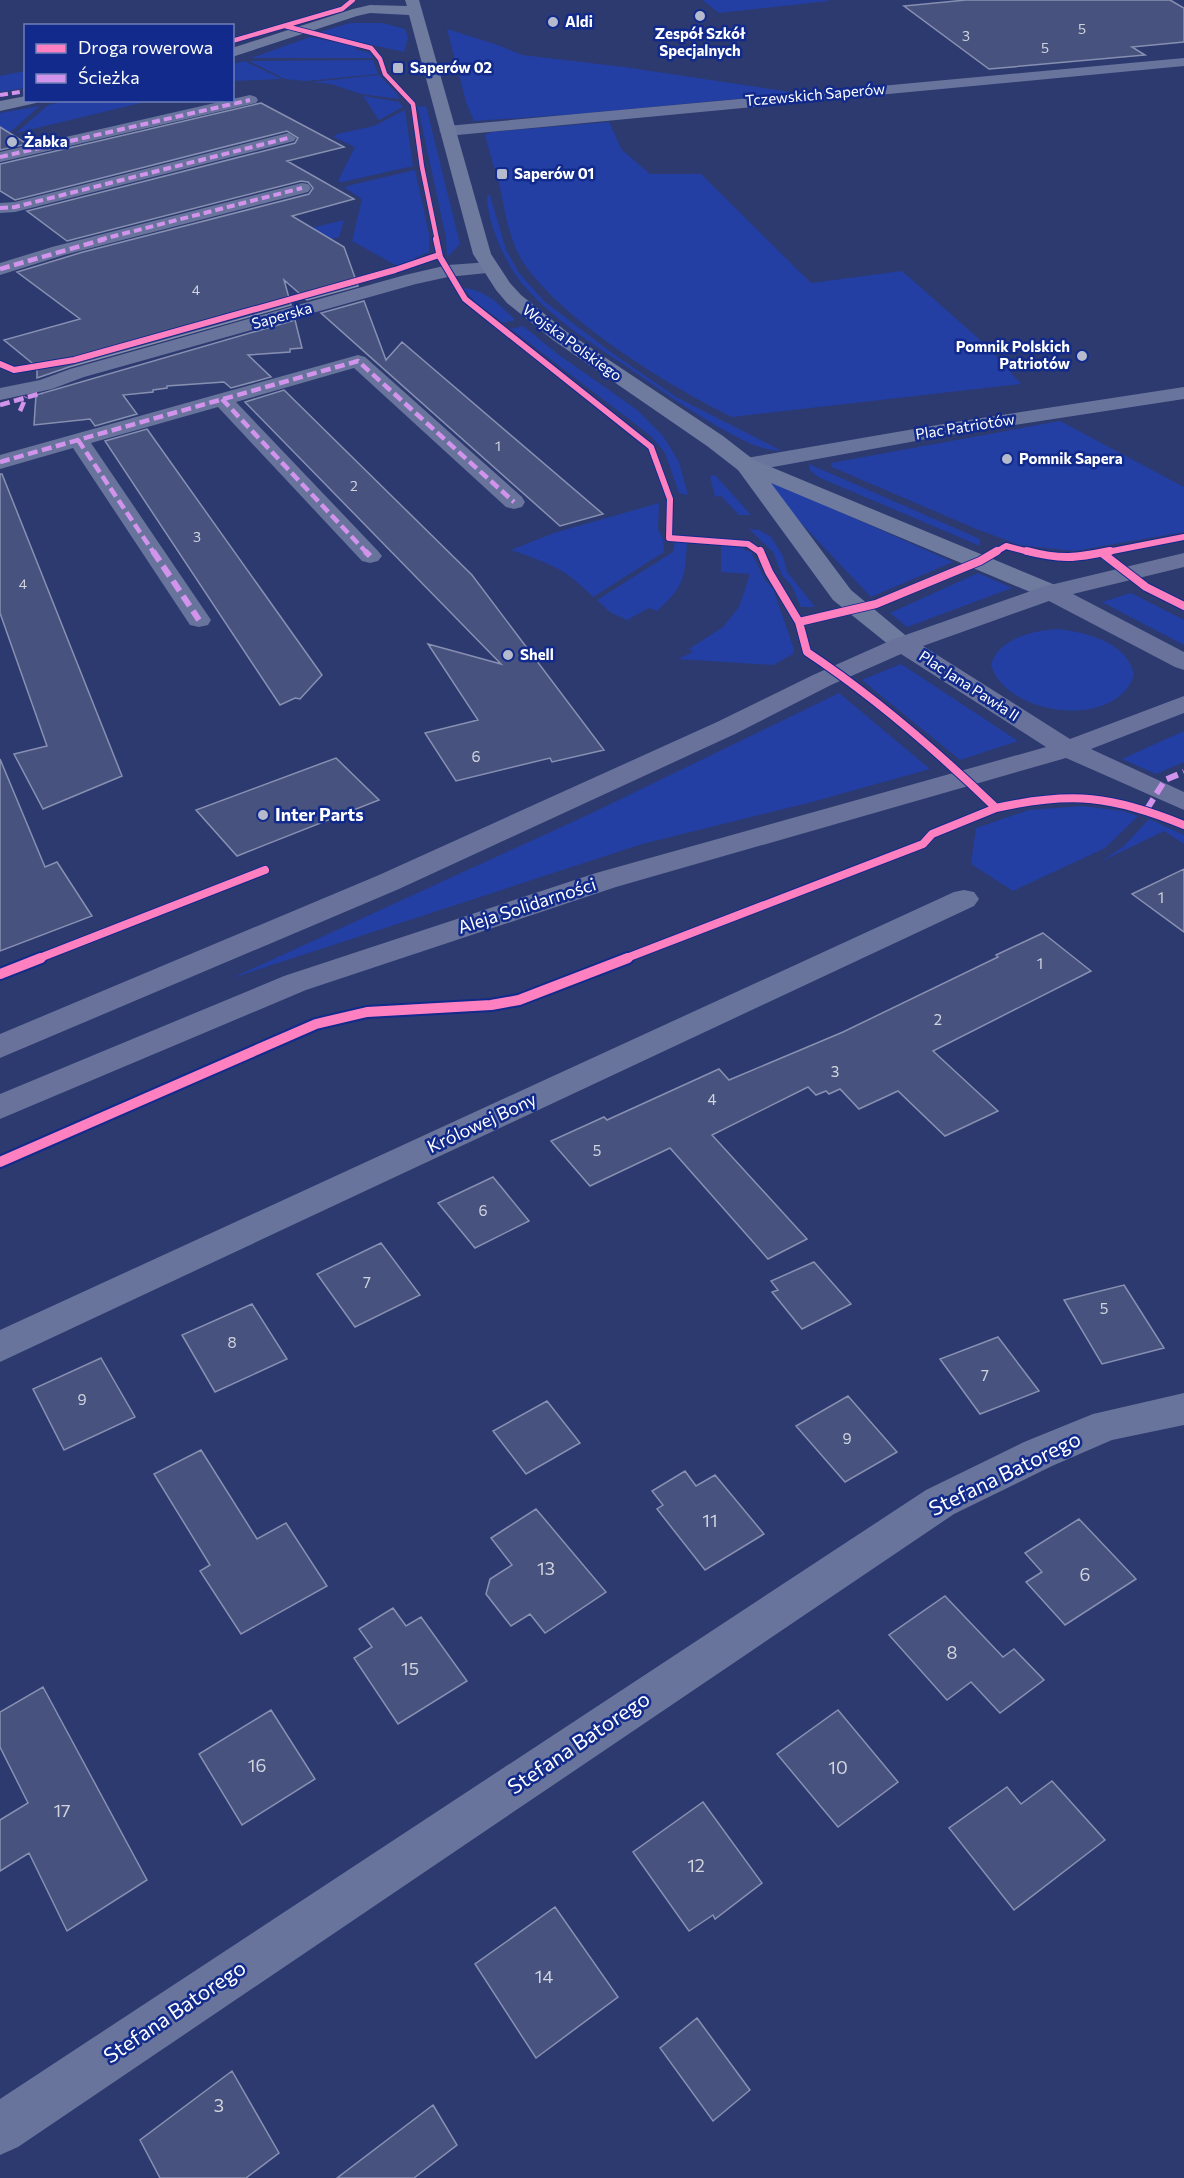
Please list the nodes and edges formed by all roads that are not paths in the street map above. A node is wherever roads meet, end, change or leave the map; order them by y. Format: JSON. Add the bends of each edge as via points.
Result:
{"nodes":[{"id":1,"x":413,"y":6,"type":"edge"},
{"id":2,"x":234,"y":52,"type":"edge"},
{"id":3,"x":1184,"y":62,"type":"edge"},
{"id":4,"x":250,"y":100,"type":"dead end"},
{"id":5,"x":24,"y":101,"type":"edge"},
{"id":6,"x":0,"y":106,"type":"edge"},
{"id":7,"x":447,"y":131,"type":"junction"},
{"id":8,"x":288,"y":138,"type":"dead end"},
{"id":9,"x":0,"y":157,"type":"edge"},
{"id":10,"x":302,"y":188,"type":"dead end"},
{"id":11,"x":0,"y":208,"type":"edge"},
{"id":12,"x":490,"y":268,"type":"junction"},
{"id":13,"x":0,"y":269,"type":"edge"},
{"id":14,"x":77,"y":373,"type":"junction"},
{"id":15,"x":0,"y":382,"type":"edge"},
{"id":16,"x":1184,"y":393,"type":"edge"},
{"id":17,"x":0,"y":394,"type":"edge"},
{"id":18,"x":222,"y":399,"type":"junction"},
{"id":19,"x":78,"y":440,"type":"junction"},
{"id":20,"x":0,"y":462,"type":"edge"},
{"id":21,"x":746,"y":465,"type":"junction"},
{"id":22,"x":514,"y":502,"type":"dead end"},
{"id":23,"x":370,"y":556,"type":"dead end"},
{"id":24,"x":1184,"y":560,"type":"edge"},
{"id":25,"x":1051,"y":592,"type":"junction"},
{"id":26,"x":199,"y":620,"type":"dead end"},
{"id":27,"x":903,"y":644,"type":"junction"},
{"id":28,"x":1184,"y":662,"type":"edge"},
{"id":29,"x":1184,"y":704,"type":"edge"},
{"id":30,"x":1068,"y":749,"type":"junction"},
{"id":31,"x":1184,"y":801,"type":"edge"},
{"id":32,"x":964,"y":899,"type":"dead end"},
{"id":33,"x":0,"y":1047,"type":"edge"},
{"id":34,"x":0,"y":1107,"type":"edge"},
{"id":35,"x":0,"y":1347,"type":"edge"},
{"id":36,"x":1184,"y":1409,"type":"edge"},
{"id":37,"x":0,"y":2129,"type":"edge"}],
"edges":[{"from":1,"to":2,"type":"street","via":[[392,16],[341,18]]},
{"from":1,"to":7,"type":"street","name":"Wojska Polskiego"},
{"from":3,"to":7,"type":"street","name":"Tczewskich Saperów"},
{"from":4,"to":9,"type":"street"},
{"from":5,"to":6,"type":"street"},
{"from":7,"to":12,"type":"street","name":"Wojska Polskiego","via":[[482,254]]},
{"from":8,"to":11,"type":"street"},
{"from":10,"to":13,"type":"street"},
{"from":12,"to":14,"type":"street","name":"Saperska","via":[[412,279]]},
{"from":12,"to":21,"type":"street","name":"Wojska Polskiego","via":[[514,299],[538,320]]},
{"from":14,"to":15,"type":"street","name":"Saperska"},
{"from":14,"to":17,"type":"street","name":"Saperska","via":[[45,386]]},
{"from":16,"to":21,"type":"street","name":"Plac Patriotów"},
{"from":18,"to":19,"type":"street"},
{"from":18,"to":22,"type":"street","via":[[358,361]]},
{"from":18,"to":23,"type":"street"},
{"from":19,"to":20,"type":"street"},
{"from":19,"to":26,"type":"street"},
{"from":21,"to":25,"type":"street","name":"Wojska Polskiego"},
{"from":21,"to":27,"type":"street","name":"Wojska Polskiego","via":[[842,595]]},
{"from":24,"to":25,"type":"main road"},
{"from":25,"to":27,"type":"main road","name":"Plac Jana Pawła II"},
{"from":25,"to":28,"type":"main road"},
{"from":27,"to":30,"type":"main road","name":"Plac Jana Pawła II"},
{"from":27,"to":33,"type":"main road","via":[[389,882]]},
{"from":29,"to":30,"type":"main road"},
{"from":30,"to":31,"type":"main road","name":"Plac Jana Pawła II"},
{"from":30,"to":34,"type":"main road","name":"Aleja Solidarności","via":[[606,880],[517,909],[296,984]]},
{"from":32,"to":35,"type":"street","name":"Królowej Bony"},
{"from":36,"to":37,"type":"street","name":"Stefana Batorego","via":[[1107,1425],[940,1502]]}]}
